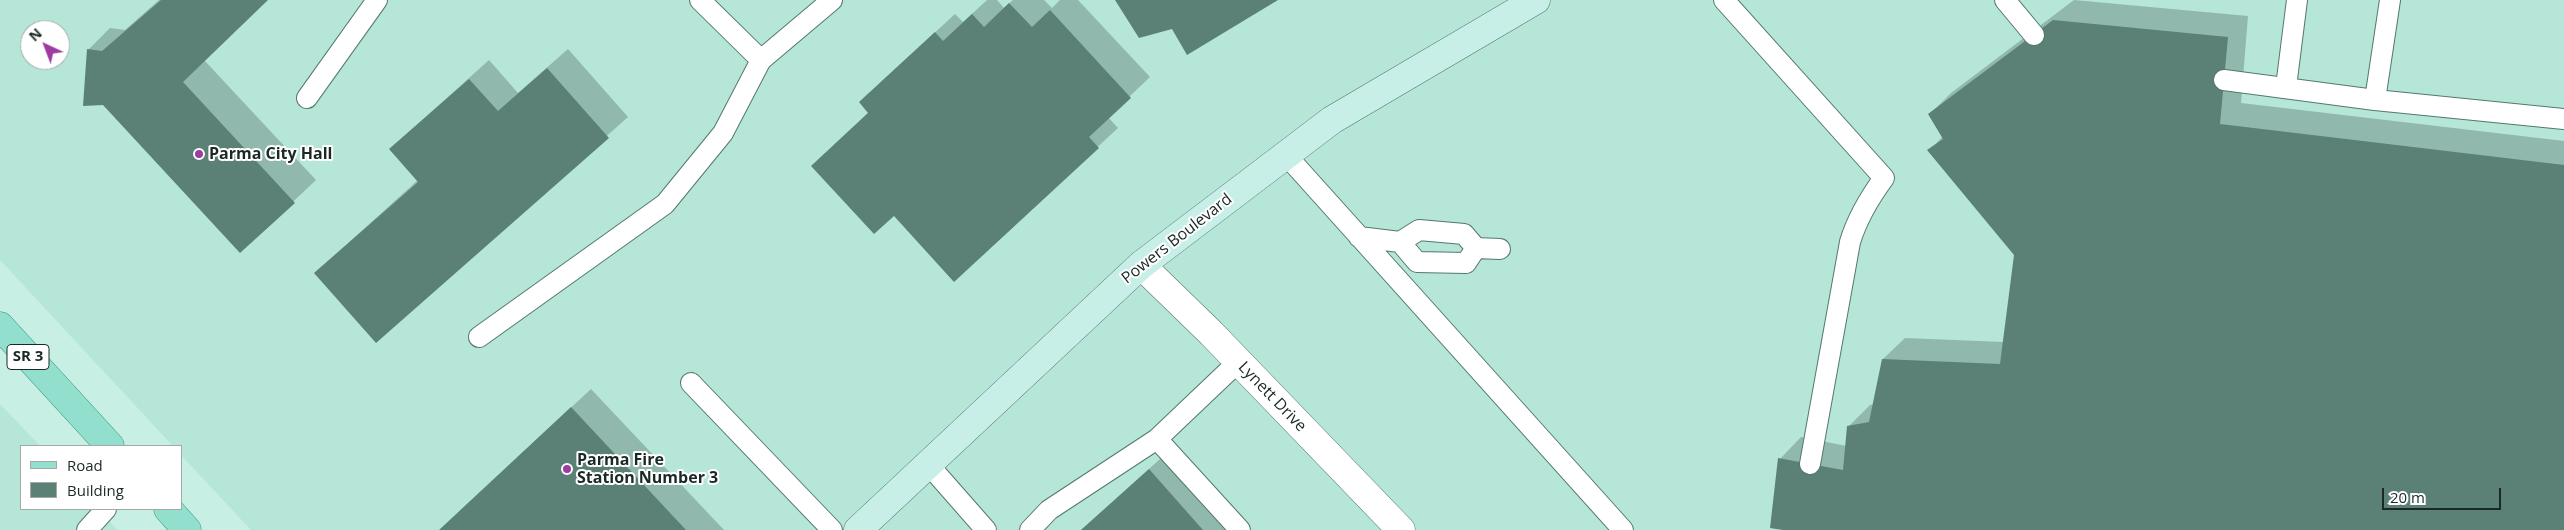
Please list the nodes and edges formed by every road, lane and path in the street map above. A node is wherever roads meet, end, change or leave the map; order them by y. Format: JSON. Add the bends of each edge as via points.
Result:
{"nodes":[{"id":1,"x":377,"y":0,"type":"edge"},
{"id":2,"x":700,"y":0,"type":"edge"},
{"id":3,"x":832,"y":0,"type":"edge"},
{"id":4,"x":1536,"y":0,"type":"edge"},
{"id":5,"x":1724,"y":0,"type":"edge"},
{"id":6,"x":2005,"y":0,"type":"edge"},
{"id":7,"x":2297,"y":0,"type":"edge"},
{"id":8,"x":2390,"y":0,"type":"edge"},
{"id":9,"x":2034,"y":34,"type":"dead end"},
{"id":10,"x":761,"y":60,"type":"junction"},
{"id":11,"x":2224,"y":80,"type":"dead end"},
{"id":12,"x":2286,"y":87,"type":"junction"},
{"id":13,"x":307,"y":98,"type":"dead end"},
{"id":14,"x":2375,"y":100,"type":"junction"},
{"id":15,"x":2564,"y":119,"type":"edge"},
{"id":16,"x":1286,"y":155,"type":"junction"},
{"id":17,"x":1359,"y":237,"type":"junction"},
{"id":18,"x":1400,"y":242,"type":"junction"},
{"id":19,"x":1476,"y":248,"type":"junction"},
{"id":20,"x":1500,"y":249,"type":"dead end"},
{"id":21,"x":1141,"y":265,"type":"junction"},
{"id":22,"x":0,"y":326,"type":"edge"},
{"id":23,"x":480,"y":337,"type":"dead end"},
{"id":24,"x":1238,"y":362,"type":"junction"},
{"id":25,"x":691,"y":383,"type":"dead end"},
{"id":26,"x":1157,"y":440,"type":"junction"},
{"id":27,"x":109,"y":445,"type":"edge"},
{"id":28,"x":928,"y":464,"type":"junction"},
{"id":29,"x":1810,"y":464,"type":"dead end"},
{"id":30,"x":105,"y":510,"type":"edge"},
{"id":31,"x":169,"y":510,"type":"edge"},
{"id":32,"x":861,"y":529,"type":"edge"},
{"id":33,"x":87,"y":530,"type":"edge"},
{"id":34,"x":187,"y":530,"type":"edge"},
{"id":35,"x":832,"y":530,"type":"edge"},
{"id":36,"x":986,"y":530,"type":"edge"},
{"id":37,"x":1030,"y":530,"type":"edge"},
{"id":38,"x":1240,"y":530,"type":"edge"},
{"id":39,"x":1401,"y":530,"type":"edge"},
{"id":40,"x":1623,"y":530,"type":"edge"}],
"edges":[{"from":1,"to":13,"type":"lane"},
{"from":2,"to":10,"type":"lane"},
{"from":3,"to":10,"type":"lane"},
{"from":4,"to":16,"type":"street","name":"Powers Boulevard","via":[[1332,120]]},
{"from":5,"to":29,"type":"lane","via":[[1884,178],[1850,242]]},
{"from":6,"to":9,"type":"lane"},
{"from":7,"to":12,"type":"lane"},
{"from":8,"to":14,"type":"lane"},
{"from":10,"to":23,"type":"lane","via":[[723,133],[665,204]]},
{"from":11,"to":12,"type":"lane"},
{"from":12,"to":14,"type":"lane"},
{"from":14,"to":15,"type":"lane"},
{"from":16,"to":17,"type":"lane"},
{"from":16,"to":21,"type":"street","name":"Powers Boulevard"},
{"from":17,"to":18,"type":"lane"},
{"from":17,"to":40,"type":"lane"},
{"from":18,"to":19,"type":"lane","via":[[1420,230],[1434,231],[1464,234]]},
{"from":18,"to":19,"type":"lane","via":[[1417,262],[1466,263]]},
{"from":19,"to":20,"type":"lane"},
{"from":21,"to":24,"type":"street","name":"Lynett Drive"},
{"from":21,"to":28,"type":"street","name":"Powers Boulevard"},
{"from":22,"to":27,"type":"main road","number":"SR 3"},
{"from":24,"to":26,"type":"lane"},
{"from":24,"to":39,"type":"street","name":"Lynett Drive"},
{"from":25,"to":35,"type":"lane"},
{"from":26,"to":37,"type":"lane","via":[[1049,510]]},
{"from":26,"to":38,"type":"lane"},
{"from":28,"to":32,"type":"street","name":"Powers Boulevard"},
{"from":28,"to":36,"type":"lane"},
{"from":30,"to":33,"type":"lane"},
{"from":31,"to":34,"type":"main road"}]}
